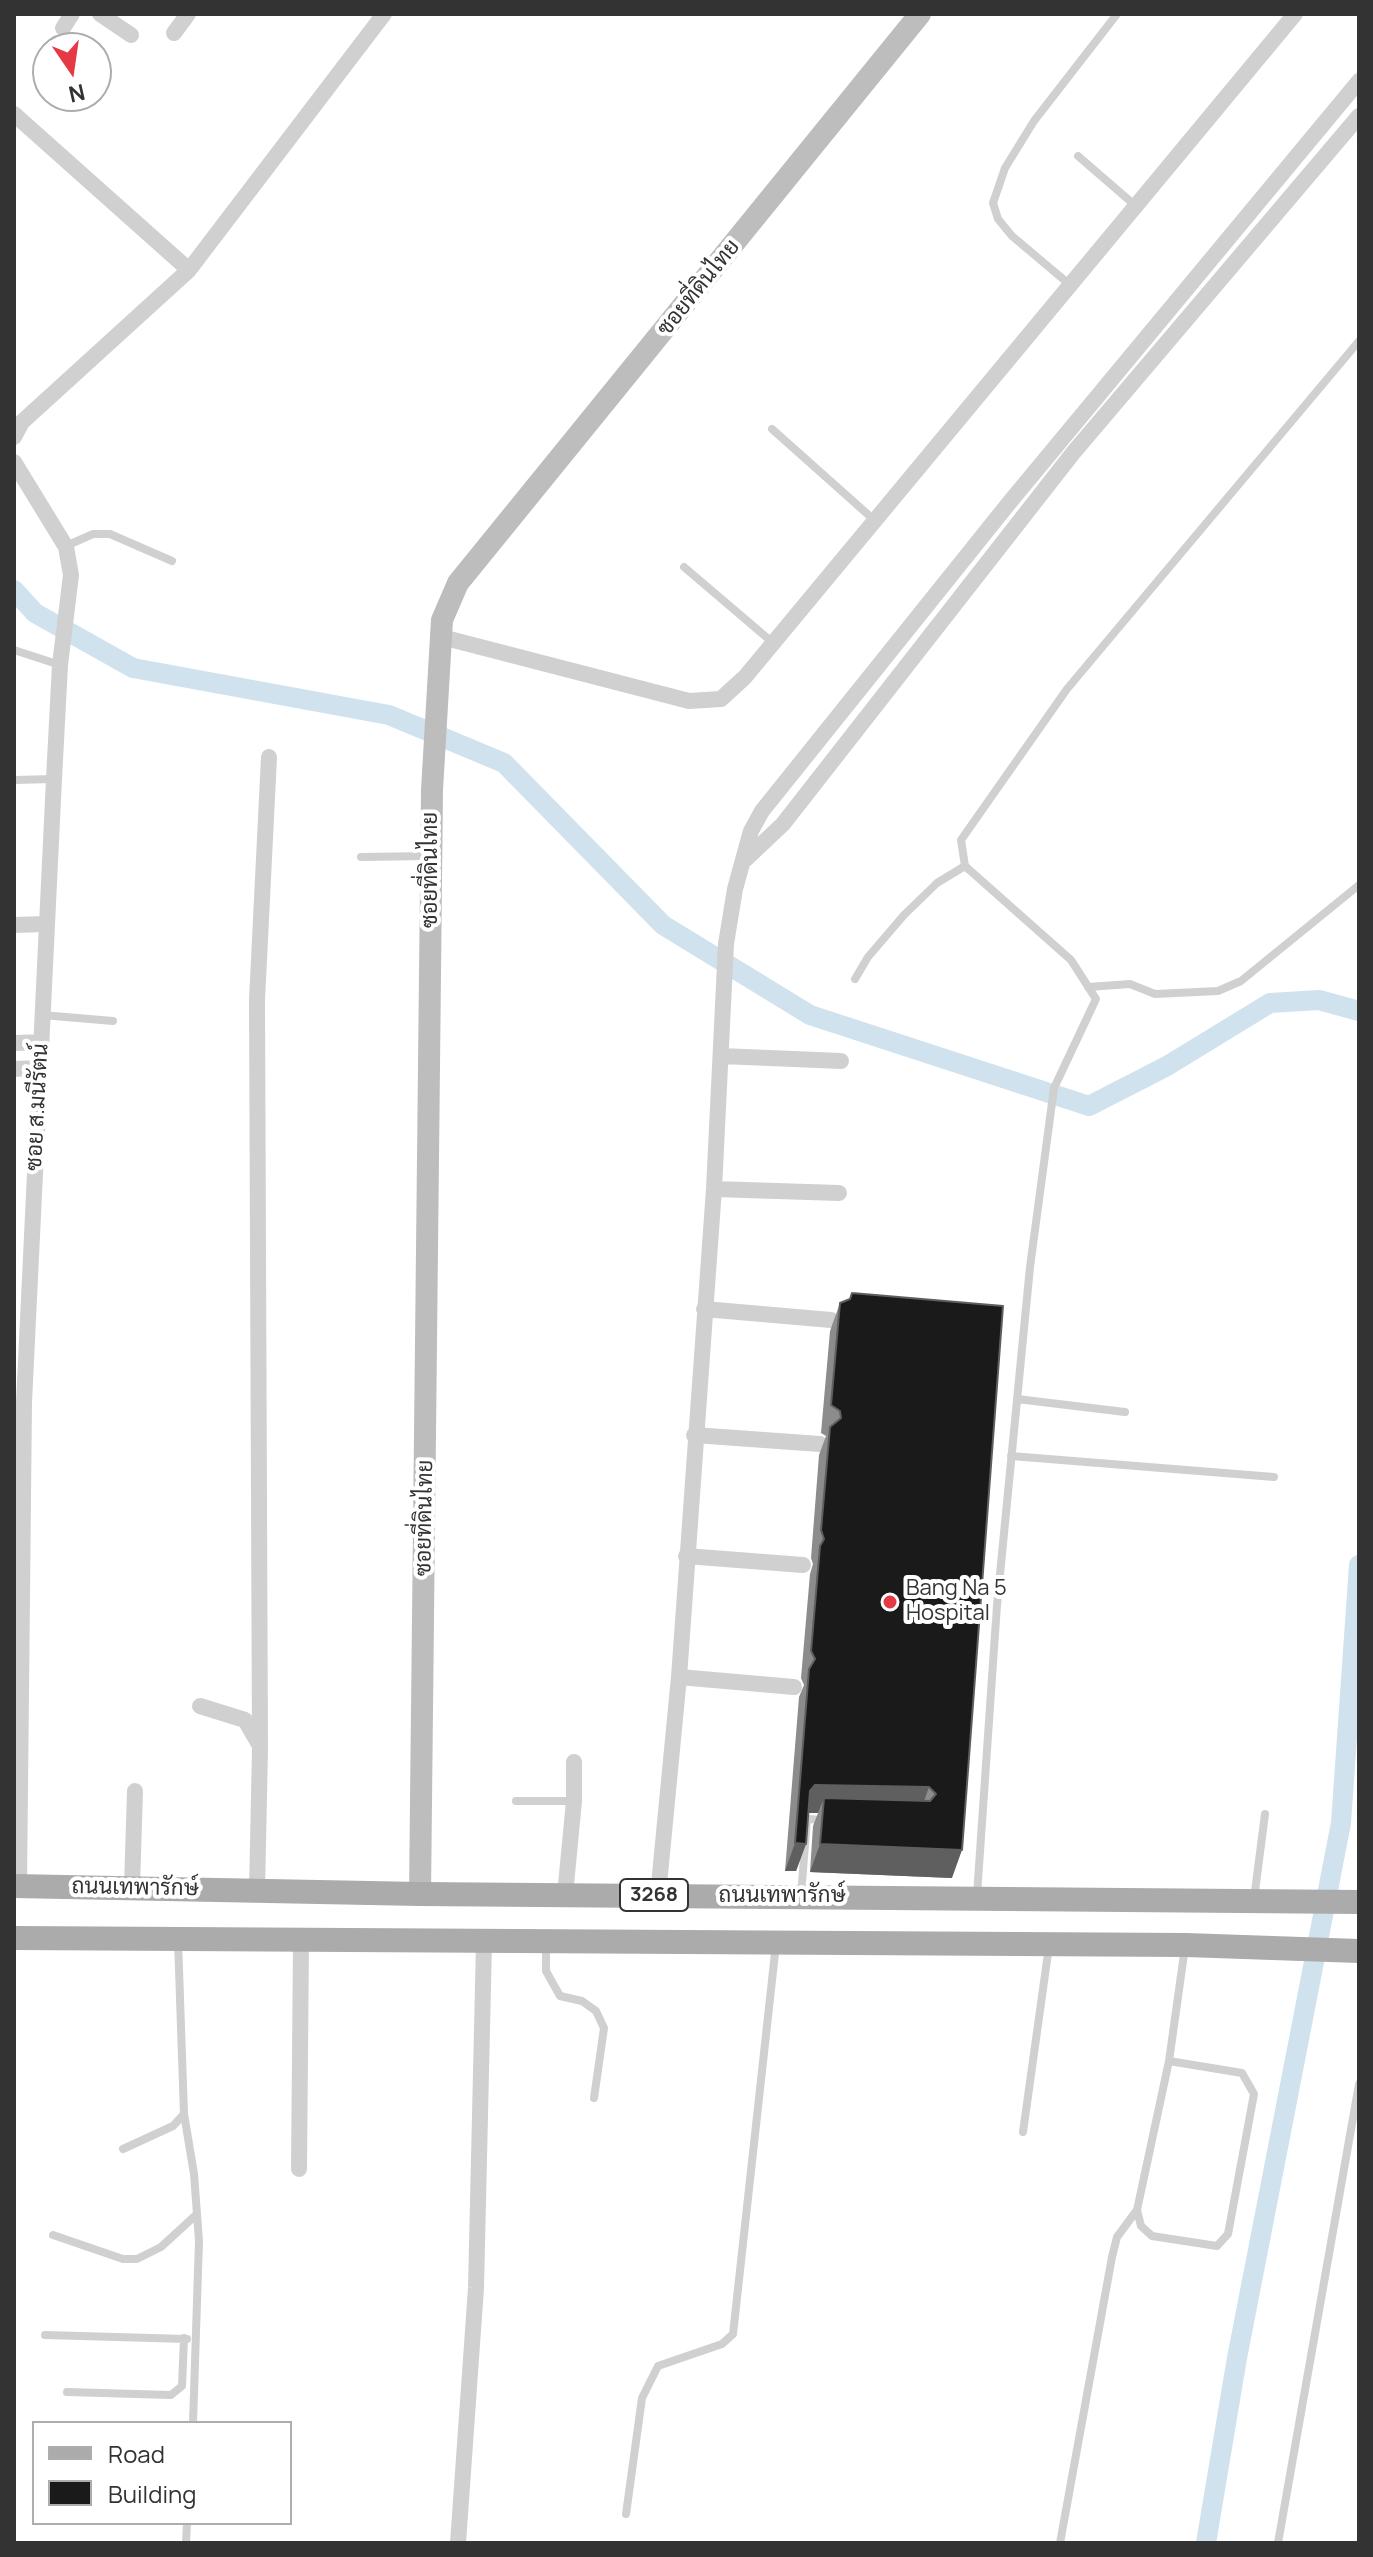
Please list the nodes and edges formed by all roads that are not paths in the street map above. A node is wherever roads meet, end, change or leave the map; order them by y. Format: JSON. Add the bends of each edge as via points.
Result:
{"nodes":[{"id":1,"x":100,"y":14,"type":"edge"},
{"id":2,"x":188,"y":14,"type":"edge"},
{"id":3,"x":384,"y":14,"type":"edge"},
{"id":4,"x":920,"y":14,"type":"edge"},
{"id":5,"x":1117,"y":14,"type":"edge"},
{"id":6,"x":1295,"y":14,"type":"edge"},
{"id":7,"x":174,"y":33,"type":"dead end"},
{"id":8,"x":131,"y":35,"type":"dead end"},
{"id":9,"x":1359,"y":81,"type":"edge"},
{"id":10,"x":14,"y":114,"type":"edge"},
{"id":11,"x":1359,"y":116,"type":"edge"},
{"id":12,"x":1078,"y":156,"type":"dead end"},
{"id":13,"x":1137,"y":207,"type":"junction"},
{"id":14,"x":189,"y":270,"type":"junction"},
{"id":15,"x":1069,"y":284,"type":"junction"},
{"id":16,"x":1359,"y":341,"type":"edge"},
{"id":17,"x":1115,"y":391,"type":"junction"},
{"id":18,"x":772,"y":429,"type":"dead end"},
{"id":19,"x":14,"y":437,"type":"edge"},
{"id":20,"x":14,"y":462,"type":"edge"},
{"id":21,"x":873,"y":519,"type":"junction"},
{"id":22,"x":66,"y":547,"type":"junction"},
{"id":23,"x":172,"y":561,"type":"dead end"},
{"id":24,"x":684,"y":567,"type":"dead end"},
{"id":25,"x":438,"y":636,"type":"junction"},
{"id":26,"x":772,"y":642,"type":"junction"},
{"id":27,"x":14,"y":650,"type":"edge"},
{"id":28,"x":60,"y":664,"type":"junction"},
{"id":29,"x":849,"y":703,"type":"junction"},
{"id":30,"x":867,"y":715,"type":"junction"},
{"id":31,"x":269,"y":757,"type":"dead end"},
{"id":32,"x":54,"y":779,"type":"junction"},
{"id":33,"x":14,"y":780,"type":"edge"},
{"id":34,"x":431,"y":856,"type":"junction"},
{"id":35,"x":361,"y":857,"type":"dead end"},
{"id":36,"x":746,"y":859,"type":"junction"},
{"id":37,"x":965,"y":866,"type":"junction"},
{"id":38,"x":1359,"y":885,"type":"edge"},
{"id":39,"x":46,"y":924,"type":"junction"},
{"id":40,"x":14,"y":925,"type":"edge"},
{"id":41,"x":855,"y":979,"type":"dead end"},
{"id":42,"x":1088,"y":987,"type":"junction"},
{"id":43,"x":42,"y":1015,"type":"junction"},
{"id":44,"x":113,"y":1021,"type":"dead end"},
{"id":45,"x":41,"y":1042,"type":"junction"},
{"id":46,"x":14,"y":1043,"type":"edge"},
{"id":47,"x":721,"y":1056,"type":"junction"},
{"id":48,"x":841,"y":1061,"type":"dead end"},
{"id":49,"x":40,"y":1068,"type":"junction"},
{"id":50,"x":14,"y":1069,"type":"edge"},
{"id":51,"x":714,"y":1189,"type":"junction"},
{"id":52,"x":839,"y":1193,"type":"dead end"},
{"id":53,"x":704,"y":1309,"type":"junction"},
{"id":54,"x":831,"y":1320,"type":"dead end"},
{"id":55,"x":1017,"y":1399,"type":"junction"},
{"id":56,"x":1125,"y":1412,"type":"dead end"},
{"id":57,"x":694,"y":1435,"type":"junction"},
{"id":58,"x":820,"y":1444,"type":"dead end"},
{"id":59,"x":1011,"y":1456,"type":"junction"},
{"id":60,"x":1274,"y":1477,"type":"dead end"},
{"id":61,"x":686,"y":1556,"type":"junction"},
{"id":62,"x":803,"y":1565,"type":"dead end"},
{"id":63,"x":679,"y":1677,"type":"junction"},
{"id":64,"x":794,"y":1687,"type":"dead end"},
{"id":65,"x":200,"y":1706,"type":"dead end"},
{"id":66,"x":260,"y":1748,"type":"junction"},
{"id":67,"x":574,"y":1762,"type":"dead end"},
{"id":68,"x":135,"y":1791,"type":"dead end"},
{"id":69,"x":516,"y":1801,"type":"dead end"},
{"id":70,"x":574,"y":1801,"type":"junction"},
{"id":71,"x":1265,"y":1814,"type":"dead end"},
{"id":72,"x":835,"y":1820,"type":"edge"},
{"id":73,"x":17,"y":1886,"type":"edge"},
{"id":74,"x":132,"y":1887,"type":"junction"},
{"id":75,"x":257,"y":1891,"type":"junction"},
{"id":76,"x":420,"y":1894,"type":"junction"},
{"id":77,"x":565,"y":1895,"type":"junction"},
{"id":78,"x":658,"y":1895,"type":"junction"},
{"id":79,"x":801,"y":1896,"type":"junction"},
{"id":80,"x":977,"y":1896,"type":"junction"},
{"id":81,"x":1254,"y":1900,"type":"junction"},
{"id":82,"x":1355,"y":1902,"type":"edge"},
{"id":83,"x":14,"y":1938,"type":"edge"},
{"id":84,"x":177,"y":1939,"type":"junction"},
{"id":85,"x":301,"y":1941,"type":"junction"},
{"id":86,"x":484,"y":1943,"type":"junction"},
{"id":87,"x":776,"y":1943,"type":"junction"},
{"id":88,"x":546,"y":1944,"type":"junction"},
{"id":89,"x":1049,"y":1945,"type":"junction"},
{"id":90,"x":1186,"y":1945,"type":"junction"},
{"id":91,"x":1350,"y":1951,"type":"edge"},
{"id":92,"x":1169,"y":2061,"type":"junction"},
{"id":93,"x":1359,"y":2084,"type":"edge"},
{"id":94,"x":594,"y":2098,"type":"dead end"},
{"id":95,"x":184,"y":2114,"type":"junction"},
{"id":96,"x":1023,"y":2132,"type":"dead end"},
{"id":97,"x":123,"y":2149,"type":"dead end"},
{"id":98,"x":299,"y":2169,"type":"dead end"},
{"id":99,"x":1137,"y":2210,"type":"junction"},
{"id":100,"x":197,"y":2214,"type":"junction"},
{"id":101,"x":53,"y":2235,"type":"dead end"},
{"id":102,"x":45,"y":2335,"type":"dead end"},
{"id":103,"x":184,"y":2338,"type":"junction"},
{"id":104,"x":196,"y":2339,"type":"junction"},
{"id":105,"x":67,"y":2392,"type":"dead end"},
{"id":106,"x":193,"y":2421,"type":"edge"},
{"id":107,"x":626,"y":2514,"type":"dead end"},
{"id":108,"x":458,"y":2543,"type":"edge"},
{"id":109,"x":1060,"y":2543,"type":"edge"},
{"id":110,"x":1278,"y":2543,"type":"edge"}],
"edges":[{"from":1,"to":8,"type":"street"},
{"from":2,"to":7,"type":"street"},
{"from":3,"to":14,"type":"street"},
{"from":4,"to":25,"type":"street","name":"ซอยที่ดินไทย","via":[[458,583]]},
{"from":5,"to":15,"type":"lane","via":[[1034,121],[1005,168],[993,203],[1012,236]]},
{"from":6,"to":13,"type":"street"},
{"from":9,"to":17,"type":"street"},
{"from":10,"to":14,"type":"street"},
{"from":11,"to":17,"type":"street"},
{"from":12,"to":13,"type":"lane"},
{"from":13,"to":15,"type":"street"},
{"from":14,"to":19,"type":"street","via":[[22,422]]},
{"from":15,"to":21,"type":"street"},
{"from":16,"to":37,"type":"lane","via":[[1067,689],[961,840]]},
{"from":17,"to":29,"type":"street","via":[[1009,503]]},
{"from":17,"to":30,"type":"street"},
{"from":18,"to":21,"type":"lane"},
{"from":20,"to":22,"type":"street"},
{"from":21,"to":26,"type":"street"},
{"from":22,"to":23,"type":"lane","via":[[93,534],[110,534]]},
{"from":22,"to":28,"type":"street","name":"ซอย ส.มนีรัตน์","via":[[71,575]]},
{"from":24,"to":26,"type":"lane"},
{"from":25,"to":26,"type":"street","via":[[689,701],[721,699]]},
{"from":25,"to":34,"type":"street","name":"ซอยที่ดินไทย"},
{"from":27,"to":28,"type":"lane"},
{"from":28,"to":32,"type":"street","name":"ซอย ส.มนีรัตน์"},
{"from":29,"to":30,"type":"street"},
{"from":29,"to":36,"type":"street","via":[[762,811],[751,831]]},
{"from":30,"to":36,"type":"street","via":[[783,824]]},
{"from":31,"to":66,"type":"street","via":[[257,1000]]},
{"from":32,"to":33,"type":"lane"},
{"from":32,"to":39,"type":"street","name":"ซอย ส.มนีรัตน์"},
{"from":34,"to":35,"type":"lane"},
{"from":34,"to":76,"type":"street","name":"ซอยที่ดินไทย"},
{"from":36,"to":47,"type":"street","via":[[726,944]]},
{"from":37,"to":41,"type":"lane","via":[[937,883],[904,915]]},
{"from":37,"to":42,"type":"lane","via":[[1071,960]]},
{"from":38,"to":42,"type":"lane","via":[[1241,981],[1218,991],[1155,994],[1130,984]]},
{"from":39,"to":40,"type":"street"},
{"from":39,"to":43,"type":"street","name":"ซอย ส.มนีรัตน์"},
{"from":42,"to":55,"type":"lane","via":[[1096,999],[1054,1088]]},
{"from":43,"to":44,"type":"lane"},
{"from":43,"to":45,"type":"street","name":"ซอย ส.มนีรัตน์"},
{"from":45,"to":46,"type":"street"},
{"from":45,"to":49,"type":"street","name":"ซอย ส.มนีรัตน์"},
{"from":47,"to":48,"type":"street"},
{"from":47,"to":51,"type":"street"},
{"from":49,"to":50,"type":"street"},
{"from":49,"to":73,"type":"street","name":"ซอย ส.มนีรัตน์","via":[[21,1491]]},
{"from":51,"to":52,"type":"street"},
{"from":51,"to":53,"type":"street"},
{"from":53,"to":54,"type":"street"},
{"from":53,"to":57,"type":"street"},
{"from":55,"to":56,"type":"lane"},
{"from":55,"to":59,"type":"lane"},
{"from":57,"to":58,"type":"street"},
{"from":57,"to":61,"type":"street"},
{"from":59,"to":60,"type":"lane"},
{"from":59,"to":80,"type":"lane"},
{"from":61,"to":62,"type":"street"},
{"from":61,"to":63,"type":"street"},
{"from":63,"to":64,"type":"street"},
{"from":63,"to":78,"type":"street"},
{"from":65,"to":66,"type":"street","via":[[245,1720]]},
{"from":66,"to":75,"type":"street"},
{"from":67,"to":70,"type":"street"},
{"from":68,"to":74,"type":"street"},
{"from":69,"to":70,"type":"lane"},
{"from":70,"to":77,"type":"street"},
{"from":71,"to":81,"type":"lane"},
{"from":72,"to":79,"type":"lane","via":[[807,1819]]},
{"from":73,"to":74,"type":"main road","name":"ถนนเทพารักษ์","number":"3268"},
{"from":74,"to":75,"type":"main road","name":"ถนนเทพารักษ์","number":"3268"},
{"from":75,"to":76,"type":"main road","name":"ถนนเทพารักษ์","number":"3268"},
{"from":76,"to":77,"type":"main road","name":"ถนนเทพารักษ์","number":"3268"},
{"from":77,"to":78,"type":"main road","name":"ถนนเทพารักษ์","number":"3268"},
{"from":78,"to":79,"type":"main road","name":"ถนนเทพารักษ์","number":"3268"},
{"from":79,"to":80,"type":"main road","name":"ถนนเทพารักษ์","number":"3268"},
{"from":80,"to":81,"type":"main road","name":"ถนนเทพารักษ์","number":"3268"},
{"from":81,"to":82,"type":"main road","name":"ถนนเทพารักษ์","number":"3268"},
{"from":83,"to":84,"type":"main road","number":"3268"},
{"from":84,"to":85,"type":"main road","number":"3268"},
{"from":84,"to":95,"type":"lane"},
{"from":85,"to":86,"type":"main road","number":"3268"},
{"from":85,"to":98,"type":"street"},
{"from":86,"to":88,"type":"main road","number":"3268"},
{"from":86,"to":108,"type":"street","via":[[476,2288]]},
{"from":87,"to":88,"type":"main road","number":"3268"},
{"from":87,"to":89,"type":"main road","number":"3268"},
{"from":87,"to":107,"type":"lane","via":[[733,2334],[708,2350],[658,2366],[642,2398]]},
{"from":88,"to":94,"type":"lane","via":[[546,1971],[560,1996],[596,2011],[604,2028]]},
{"from":89,"to":90,"type":"main road","number":"3268"},
{"from":89,"to":96,"type":"lane"},
{"from":90,"to":91,"type":"main road","number":"3268"},
{"from":90,"to":92,"type":"lane"},
{"from":92,"to":99,"type":"lane"},
{"from":92,"to":99,"type":"lane","via":[[1242,2073],[1254,2094],[1228,2234],[1224,2242],[1205,2246],[1152,2236],[1141,2226]]},
{"from":93,"to":110,"type":"lane"},
{"from":95,"to":97,"type":"lane","via":[[173,2126]]},
{"from":95,"to":100,"type":"lane"},
{"from":99,"to":109,"type":"lane","via":[[1117,2237],[1112,2257]]},
{"from":100,"to":101,"type":"lane","via":[[161,2247],[137,2259]]},
{"from":100,"to":104,"type":"lane"},
{"from":102,"to":103,"type":"lane"},
{"from":103,"to":104,"type":"lane"},
{"from":103,"to":105,"type":"lane","via":[[182,2386],[171,2395]]},
{"from":104,"to":106,"type":"lane"}]}
